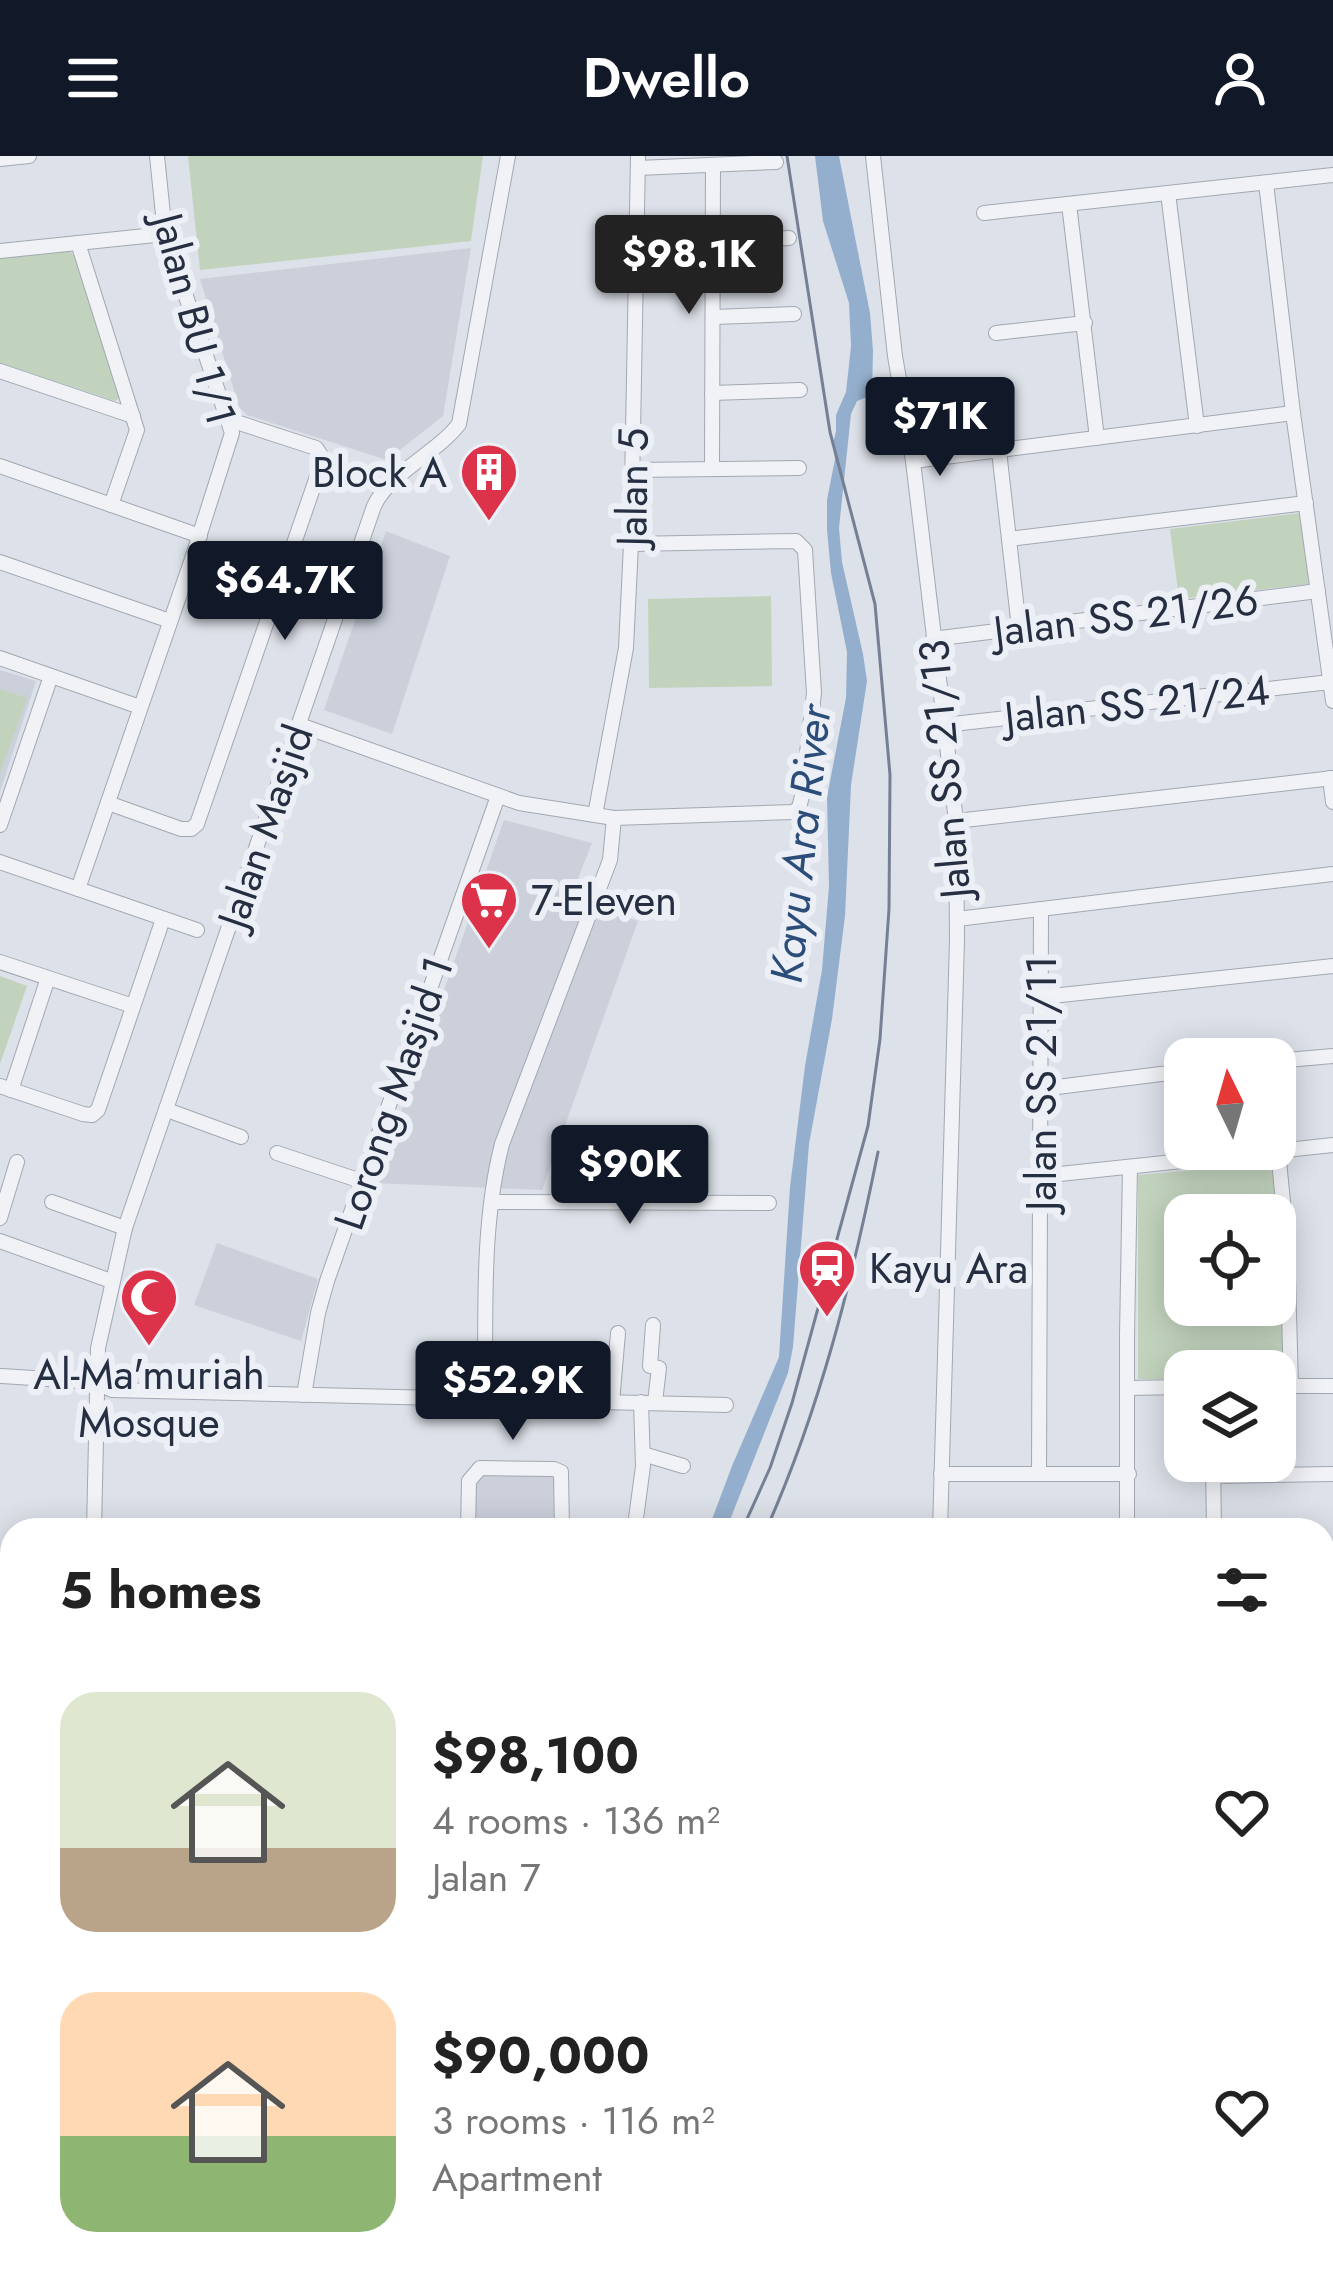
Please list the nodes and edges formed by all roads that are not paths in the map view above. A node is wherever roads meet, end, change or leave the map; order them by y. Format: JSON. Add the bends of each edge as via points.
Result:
{"nodes":[{"id":1,"x":29,"y":156,"type":"edge"},
{"id":2,"x":157,"y":156,"type":"edge"},
{"id":3,"x":508,"y":156,"type":"edge"},
{"id":4,"x":873,"y":156,"type":"edge"},
{"id":5,"x":0,"y":159,"type":"edge"},
{"id":6,"x":638,"y":162,"type":"edge"},
{"id":7,"x":776,"y":162,"type":"dead end"},
{"id":8,"x":713,"y":165,"type":"junction"},
{"id":9,"x":1333,"y":175,"type":"edge"},
{"id":10,"x":1266,"y":183,"type":"junction"},
{"id":11,"x":1168,"y":194,"type":"junction"},
{"id":12,"x":1069,"y":204,"type":"junction"},
{"id":13,"x":984,"y":213,"type":"dead end"},
{"id":14,"x":165,"y":234,"type":"junction"},
{"id":15,"x":789,"y":238,"type":"dead end"},
{"id":16,"x":715,"y":242,"type":"junction"},
{"id":17,"x":78,"y":243,"type":"junction"},
{"id":18,"x":0,"y":251,"type":"edge"},
{"id":19,"x":794,"y":314,"type":"dead end"},
{"id":20,"x":714,"y":316,"type":"junction"},
{"id":21,"x":1085,"y":323,"type":"junction"},
{"id":22,"x":996,"y":333,"type":"dead end"},
{"id":23,"x":0,"y":371,"type":"edge"},
{"id":24,"x":800,"y":390,"type":"dead end"},
{"id":25,"x":712,"y":393,"type":"junction"},
{"id":26,"x":1293,"y":413,"type":"junction"},
{"id":27,"x":133,"y":416,"type":"junction"},
{"id":28,"x":227,"y":419,"type":"junction"},
{"id":29,"x":1197,"y":426,"type":"junction"},
{"id":30,"x":1097,"y":438,"type":"junction"},
{"id":31,"x":999,"y":451,"type":"junction"},
{"id":32,"x":913,"y":461,"type":"junction"},
{"id":33,"x":0,"y":466,"type":"edge"},
{"id":34,"x":799,"y":468,"type":"dead end"},
{"id":35,"x":712,"y":469,"type":"junction"},
{"id":36,"x":633,"y":470,"type":"junction"},
{"id":37,"x":1306,"y":502,"type":"junction"},
{"id":38,"x":111,"y":505,"type":"junction"},
{"id":39,"x":200,"y":536,"type":"junction"},
{"id":40,"x":1009,"y":539,"type":"junction"},
{"id":41,"x":631,"y":544,"type":"junction"},
{"id":42,"x":0,"y":562,"type":"edge"},
{"id":43,"x":1318,"y":591,"type":"junction"},
{"id":44,"x":1327,"y":612,"type":"edge"},
{"id":45,"x":170,"y":621,"type":"junction"},
{"id":46,"x":1018,"y":628,"type":"junction"},
{"id":47,"x":933,"y":639,"type":"junction"},
{"id":48,"x":0,"y":658,"type":"edge"},
{"id":49,"x":52,"y":676,"type":"junction"},
{"id":50,"x":1330,"y":682,"type":"edge"},
{"id":51,"x":1333,"y":701,"type":"edge"},
{"id":52,"x":140,"y":707,"type":"junction"},
{"id":53,"x":299,"y":725,"type":"junction"},
{"id":54,"x":944,"y":725,"type":"junction"},
{"id":55,"x":1332,"y":778,"type":"edge"},
{"id":56,"x":498,"y":796,"type":"junction"},
{"id":57,"x":1333,"y":802,"type":"edge"},
{"id":58,"x":108,"y":803,"type":"junction"},
{"id":59,"x":595,"y":815,"type":"junction"},
{"id":60,"x":614,"y":818,"type":"junction"},
{"id":61,"x":956,"y":821,"type":"junction"},
{"id":62,"x":0,"y":825,"type":"edge"},
{"id":63,"x":0,"y":862,"type":"edge"},
{"id":64,"x":1333,"y":874,"type":"edge"},
{"id":65,"x":78,"y":890,"type":"junction"},
{"id":66,"x":1041,"y":909,"type":"junction"},
{"id":67,"x":163,"y":919,"type":"junction"},
{"id":68,"x":957,"y":919,"type":"junction"},
{"id":69,"x":197,"y":930,"type":"dead end"},
{"id":70,"x":0,"y":962,"type":"edge"},
{"id":71,"x":1333,"y":966,"type":"edge"},
{"id":72,"x":48,"y":978,"type":"junction"},
{"id":73,"x":1042,"y":997,"type":"junction"},
{"id":74,"x":133,"y":1006,"type":"junction"},
{"id":75,"x":1333,"y":1056,"type":"edge"},
{"id":76,"x":1296,"y":1059,"type":"edge"},
{"id":77,"x":1164,"y":1074,"type":"edge"},
{"id":78,"x":5,"y":1088,"type":"edge"},
{"id":79,"x":1041,"y":1089,"type":"junction"},
{"id":80,"x":166,"y":1110,"type":"junction"},
{"id":81,"x":241,"y":1137,"type":"dead end"},
{"id":82,"x":1333,"y":1145,"type":"edge"},
{"id":83,"x":1296,"y":1149,"type":"edge"},
{"id":84,"x":277,"y":1153,"type":"dead end"},
{"id":85,"x":17,"y":1162,"type":"dead end"},
{"id":86,"x":1164,"y":1163,"type":"edge"},
{"id":87,"x":1130,"y":1167,"type":"junction"},
{"id":88,"x":1280,"y":1170,"type":"edge"},
{"id":89,"x":1041,"y":1176,"type":"junction"},
{"id":90,"x":362,"y":1181,"type":"junction"},
{"id":91,"x":52,"y":1202,"type":"dead end"},
{"id":92,"x":492,"y":1202,"type":"junction"},
{"id":93,"x":769,"y":1203,"type":"dead end"},
{"id":94,"x":0,"y":1218,"type":"edge"},
{"id":95,"x":125,"y":1228,"type":"junction"},
{"id":96,"x":0,"y":1241,"type":"edge"},
{"id":97,"x":111,"y":1281,"type":"junction"},
{"id":98,"x":653,"y":1325,"type":"dead end"},
{"id":99,"x":618,"y":1333,"type":"dead end"},
{"id":100,"x":1284,"y":1350,"type":"edge"},
{"id":101,"x":2,"y":1376,"type":"edge"},
{"id":102,"x":95,"y":1382,"type":"junction"},
{"id":103,"x":1296,"y":1386,"type":"edge"},
{"id":104,"x":1333,"y":1386,"type":"edge"},
{"id":105,"x":1127,"y":1388,"type":"junction"},
{"id":106,"x":1164,"y":1388,"type":"edge"},
{"id":107,"x":304,"y":1395,"type":"junction"},
{"id":108,"x":484,"y":1399,"type":"junction"},
{"id":109,"x":612,"y":1402,"type":"junction"},
{"id":110,"x":648,"y":1402,"type":"junction"},
{"id":111,"x":726,"y":1405,"type":"dead end"},
{"id":112,"x":643,"y":1454,"type":"junction"},
{"id":113,"x":683,"y":1466,"type":"dead end"},
{"id":114,"x":1296,"y":1472,"type":"edge"},
{"id":115,"x":1039,"y":1473,"type":"junction"},
{"id":116,"x":941,"y":1474,"type":"junction"},
{"id":117,"x":1129,"y":1474,"type":"junction"},
{"id":118,"x":1333,"y":1474,"type":"edge"},
{"id":119,"x":1214,"y":1482,"type":"edge"},
{"id":120,"x":94,"y":1518,"type":"edge"},
{"id":121,"x":468,"y":1518,"type":"edge"},
{"id":122,"x":562,"y":1518,"type":"edge"},
{"id":123,"x":636,"y":1518,"type":"edge"},
{"id":124,"x":940,"y":1518,"type":"edge"},
{"id":125,"x":1127,"y":1518,"type":"edge"},
{"id":126,"x":1214,"y":1518,"type":"edge"}],
"edges":[{"from":1,"to":5,"type":"street"},
{"from":2,"to":14,"type":"street","name":"Jalan BU 1/1"},
{"from":3,"to":53,"type":"street","name":"Jalan Masjid","via":[[459,424],[379,496]]},
{"from":4,"to":32,"type":"street","name":"Jalan SS 21/13"},
{"from":6,"to":8,"type":"street"},
{"from":6,"to":36,"type":"street","name":"Jalan 5"},
{"from":7,"to":8,"type":"street"},
{"from":8,"to":16,"type":"street"},
{"from":9,"to":10,"type":"street"},
{"from":10,"to":11,"type":"street"},
{"from":10,"to":26,"type":"street"},
{"from":11,"to":12,"type":"street"},
{"from":11,"to":29,"type":"street"},
{"from":12,"to":13,"type":"street"},
{"from":12,"to":21,"type":"street"},
{"from":14,"to":17,"type":"street"},
{"from":14,"to":28,"type":"street","name":"Jalan BU 1/1"},
{"from":15,"to":16,"type":"street"},
{"from":16,"to":20,"type":"street"},
{"from":17,"to":18,"type":"street"},
{"from":17,"to":27,"type":"street"},
{"from":19,"to":20,"type":"street"},
{"from":20,"to":25,"type":"street"},
{"from":21,"to":22,"type":"street"},
{"from":21,"to":30,"type":"street"},
{"from":23,"to":27,"type":"street"},
{"from":24,"to":25,"type":"street"},
{"from":25,"to":35,"type":"street"},
{"from":26,"to":29,"type":"street"},
{"from":26,"to":37,"type":"street"},
{"from":27,"to":38,"type":"street","via":[[137,430]]},
{"from":28,"to":39,"type":"street","name":"Jalan BU 1/1","via":[[232,433]]},
{"from":28,"to":58,"type":"street","via":[[316,448],[321,465],[197,824],[182,829]]},
{"from":29,"to":30,"type":"street"},
{"from":30,"to":31,"type":"street"},
{"from":31,"to":32,"type":"street"},
{"from":31,"to":40,"type":"street"},
{"from":32,"to":47,"type":"street","name":"Jalan SS 21/13"},
{"from":33,"to":38,"type":"street"},
{"from":34,"to":35,"type":"street"},
{"from":35,"to":36,"type":"street"},
{"from":36,"to":41,"type":"street","name":"Jalan 5"},
{"from":37,"to":40,"type":"street"},
{"from":37,"to":43,"type":"street"},
{"from":38,"to":39,"type":"street"},
{"from":39,"to":45,"type":"street","name":"Jalan BU 1/1"},
{"from":40,"to":46,"type":"street"},
{"from":41,"to":59,"type":"street","name":"Jalan 5","via":[[626,648]]},
{"from":41,"to":60,"type":"street","via":[[796,541],[805,550],[814,693],[800,808]]},
{"from":42,"to":45,"type":"street"},
{"from":43,"to":44,"type":"street"},
{"from":43,"to":46,"type":"street","name":"Jalan SS 21/26"},
{"from":44,"to":50,"type":"street"},
{"from":45,"to":52,"type":"street","name":"Jalan BU 1/1"},
{"from":46,"to":47,"type":"street","name":"Jalan SS 21/26"},
{"from":47,"to":54,"type":"street","name":"Jalan SS 21/13"},
{"from":48,"to":49,"type":"street"},
{"from":49,"to":52,"type":"street"},
{"from":49,"to":62,"type":"street"},
{"from":50,"to":51,"type":"street"},
{"from":50,"to":54,"type":"street","name":"Jalan SS 21/24"},
{"from":52,"to":58,"type":"street","name":"Jalan BU 1/1"},
{"from":53,"to":56,"type":"street"},
{"from":53,"to":80,"type":"street","name":"Jalan Masjid"},
{"from":54,"to":61,"type":"street","name":"Jalan SS 21/13"},
{"from":55,"to":57,"type":"street"},
{"from":55,"to":61,"type":"street"},
{"from":56,"to":59,"type":"street"},
{"from":56,"to":90,"type":"street","name":"Lorong Masjid 1"},
{"from":58,"to":65,"type":"street","name":"Jalan BU 1/1"},
{"from":59,"to":60,"type":"street"},
{"from":60,"to":92,"type":"street","via":[[610,860],[502,1144]]},
{"from":61,"to":68,"type":"street","name":"Jalan SS 21/13"},
{"from":63,"to":65,"type":"street"},
{"from":64,"to":66,"type":"street"},
{"from":65,"to":67,"type":"street"},
{"from":66,"to":68,"type":"street"},
{"from":66,"to":73,"type":"street","name":"Jalan SS 21/11"},
{"from":67,"to":69,"type":"street"},
{"from":67,"to":74,"type":"street"},
{"from":68,"to":116,"type":"street","name":"Jalan SS 21/13"},
{"from":70,"to":72,"type":"street"},
{"from":71,"to":73,"type":"street"},
{"from":72,"to":74,"type":"street"},
{"from":72,"to":78,"type":"street"},
{"from":73,"to":79,"type":"street","name":"Jalan SS 21/11"},
{"from":74,"to":78,"type":"street","via":[[92,1115]]},
{"from":75,"to":76,"type":"street"},
{"from":77,"to":79,"type":"street"},
{"from":79,"to":89,"type":"street","name":"Jalan SS 21/11"},
{"from":80,"to":81,"type":"street"},
{"from":80,"to":95,"type":"street","name":"Jalan Masjid"},
{"from":82,"to":83,"type":"street"},
{"from":84,"to":90,"type":"street"},
{"from":85,"to":94,"type":"street"},
{"from":86,"to":87,"type":"street"},
{"from":87,"to":89,"type":"street"},
{"from":87,"to":105,"type":"street"},
{"from":88,"to":100,"type":"street"},
{"from":89,"to":115,"type":"street","name":"Jalan SS 21/11"},
{"from":90,"to":107,"type":"street","name":"Lorong Masjid 1","via":[[318,1313]]},
{"from":91,"to":95,"type":"street"},
{"from":92,"to":93,"type":"street"},
{"from":92,"to":108,"type":"street"},
{"from":95,"to":97,"type":"street","name":"Jalan Masjid"},
{"from":96,"to":97,"type":"street"},
{"from":97,"to":102,"type":"street","name":"Jalan Masjid"},
{"from":98,"to":110,"type":"street","via":[[650,1366],[659,1368]]},
{"from":99,"to":109,"type":"street"},
{"from":101,"to":102,"type":"street"},
{"from":102,"to":107,"type":"street","via":[[112,1390]]},
{"from":102,"to":120,"type":"street","name":"Jalan Masjid"},
{"from":103,"to":104,"type":"street"},
{"from":105,"to":106,"type":"street"},
{"from":105,"to":117,"type":"street"},
{"from":107,"to":108,"type":"street"},
{"from":108,"to":109,"type":"street"},
{"from":109,"to":110,"type":"street"},
{"from":110,"to":111,"type":"street"},
{"from":110,"to":112,"type":"street"},
{"from":112,"to":113,"type":"street"},
{"from":112,"to":123,"type":"street"},
{"from":114,"to":118,"type":"street"},
{"from":115,"to":116,"type":"street"},
{"from":115,"to":117,"type":"street"},
{"from":116,"to":124,"type":"street","name":"Jalan SS 21/13"},
{"from":117,"to":125,"type":"street"},
{"from":119,"to":126,"type":"street"},
{"from":121,"to":122,"type":"street","via":[[470,1481],[480,1468],[561,1472]]}]}
